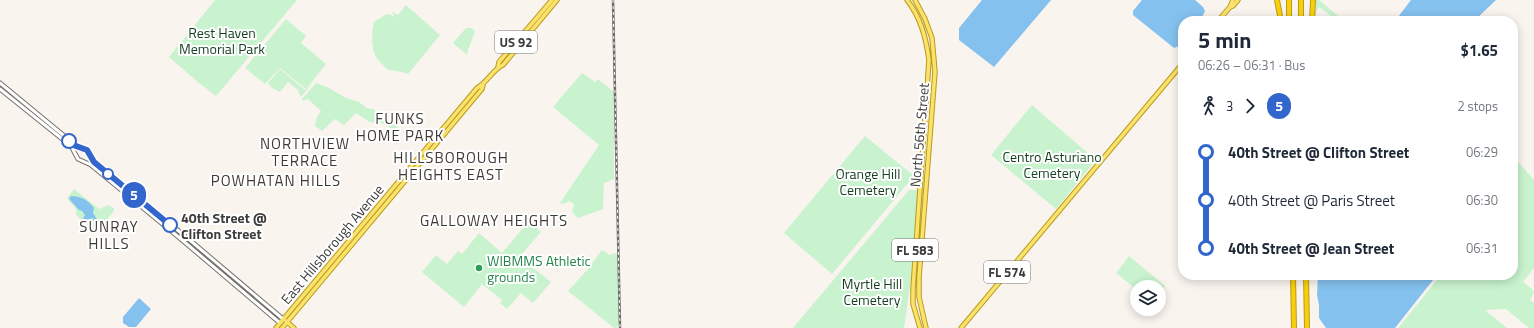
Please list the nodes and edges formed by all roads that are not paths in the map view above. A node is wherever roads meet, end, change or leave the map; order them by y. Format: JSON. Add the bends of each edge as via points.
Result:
{"nodes":[{"id":1,"x":552,"y":0,"type":"edge"},
{"id":2,"x":557,"y":0,"type":"edge"},
{"id":3,"x":907,"y":0,"type":"edge"},
{"id":4,"x":915,"y":0,"type":"edge"},
{"id":5,"x":1233,"y":0,"type":"edge"},
{"id":6,"x":1238,"y":0,"type":"edge"},
{"id":7,"x":1277,"y":0,"type":"edge"},
{"id":8,"x":1289,"y":0,"type":"edge"},
{"id":9,"x":1301,"y":0,"type":"edge"},
{"id":10,"x":1313,"y":0,"type":"edge"},
{"id":11,"x":1230,"y":7,"type":"junction"},
{"id":12,"x":1222,"y":16,"type":"edge"},
{"id":13,"x":1280,"y":16,"type":"edge"},
{"id":14,"x":1289,"y":16,"type":"edge"},
{"id":15,"x":1302,"y":16,"type":"edge"},
{"id":16,"x":1312,"y":16,"type":"edge"},
{"id":17,"x":498,"y":67,"type":"junction"},
{"id":18,"x":1178,"y":69,"type":"edge"},
{"id":19,"x":0,"y":83,"type":"edge"},
{"id":20,"x":483,"y":85,"type":"junction"},
{"id":21,"x":0,"y":89,"type":"edge"},
{"id":22,"x":464,"y":105,"type":"junction"},
{"id":23,"x":42,"y":123,"type":"junction"},
{"id":24,"x":448,"y":124,"type":"junction"},
{"id":25,"x":52,"y":127,"type":"junction"},
{"id":26,"x":451,"y":127,"type":"junction"},
{"id":27,"x":439,"y":142,"type":"junction"},
{"id":28,"x":83,"y":148,"type":"junction"},
{"id":29,"x":76,"y":155,"type":"junction"},
{"id":30,"x":90,"y":155,"type":"junction"},
{"id":31,"x":83,"y":161,"type":"junction"},
{"id":32,"x":370,"y":216,"type":"junction"},
{"id":33,"x":365,"y":222,"type":"junction"},
{"id":34,"x":917,"y":222,"type":"junction"},
{"id":35,"x":369,"y":225,"type":"junction"},
{"id":36,"x":364,"y":231,"type":"junction"},
{"id":37,"x":921,"y":254,"type":"junction"},
{"id":38,"x":1294,"y":280,"type":"edge"},
{"id":39,"x":1306,"y":280,"type":"edge"},
{"id":40,"x":283,"y":319,"type":"junction"},
{"id":41,"x":287,"y":322,"type":"junction"},
{"id":42,"x":280,"y":323,"type":"junction"},
{"id":43,"x":284,"y":327,"type":"edge"},
{"id":44,"x":276,"y":328,"type":"edge"},
{"id":45,"x":294,"y":328,"type":"edge"},
{"id":46,"x":920,"y":328,"type":"edge"},
{"id":47,"x":926,"y":328,"type":"edge"},
{"id":48,"x":961,"y":328,"type":"edge"},
{"id":49,"x":1294,"y":328,"type":"edge"},
{"id":50,"x":1307,"y":328,"type":"edge"}],
"edges":[{"from":1,"to":17,"type":"main road","name":"East Hillsborough Avenue","number":"US 92","via":[[499,62]]},
{"from":2,"to":17,"type":"main road","name":"East Hillsborough Avenue","number":"US 92","via":[[503,65]]},
{"from":3,"to":34,"type":"main road","name":"North 56th Street","number":"FL 583","via":[[921,25],[929,60]]},
{"from":4,"to":37,"type":"main road","name":"North 56th Street","number":"FL 583","via":[[932,38],[935,66]]},
{"from":5,"to":11,"type":"main road"},
{"from":6,"to":11,"type":"main road"},
{"from":7,"to":13,"type":"highway"},
{"from":8,"to":14,"type":"highway"},
{"from":9,"to":15,"type":"highway"},
{"from":10,"to":16,"type":"highway"},
{"from":11,"to":12,"type":"main road"},
{"from":17,"to":20,"type":"main road","name":"East Hillsborough Avenue","number":"US 92"},
{"from":18,"to":48,"type":"main road","number":"FL 574"},
{"from":19,"to":25,"type":"main road"},
{"from":20,"to":22,"type":"main road","name":"East Hillsborough Avenue","number":"US 92","via":[[477,88]]},
{"from":20,"to":26,"type":"main road","name":"East Hillsborough Avenue","number":"US 92"},
{"from":21,"to":23,"type":"main road"},
{"from":22,"to":24,"type":"main road","name":"East Hillsborough Avenue","number":"US 92"},
{"from":22,"to":26,"type":"main road","via":[[451,123]]},
{"from":23,"to":25,"type":"main road"},
{"from":23,"to":29,"type":"main road","via":[[71,146]]},
{"from":24,"to":27,"type":"main road"},
{"from":24,"to":32,"type":"main road","name":"East Hillsborough Avenue","number":"US 92"},
{"from":25,"to":28,"type":"main road","via":[[76,146]]},
{"from":26,"to":27,"type":"main road","name":"East Hillsborough Avenue","number":"US 92"},
{"from":27,"to":35,"type":"main road","name":"East Hillsborough Avenue","number":"US 92"},
{"from":28,"to":29,"type":"main road","via":[[78,150]]},
{"from":28,"to":30,"type":"main road"},
{"from":29,"to":31,"type":"main road"},
{"from":30,"to":31,"type":"main road"},
{"from":30,"to":40,"type":"main road","via":[[96,164]]},
{"from":31,"to":42,"type":"main road","via":[[91,164]]},
{"from":32,"to":33,"type":"main road","name":"East Hillsborough Avenue","number":"US 92"},
{"from":32,"to":35,"type":"main road"},
{"from":33,"to":36,"type":"main road"},
{"from":33,"to":40,"type":"main road","name":"East Hillsborough Avenue","number":"US 92"},
{"from":34,"to":37,"type":"main road","via":[[917,250]]},
{"from":34,"to":46,"type":"main road","name":"North 56th Street","number":"FL 583","via":[[913,304]]},
{"from":35,"to":36,"type":"main road","name":"East Hillsborough Avenue","number":"US 92"},
{"from":36,"to":41,"type":"main road","name":"East Hillsborough Avenue","number":"US 92"},
{"from":37,"to":47,"type":"main road","name":"North 56th Street","number":"FL 583","via":[[919,297]]},
{"from":38,"to":49,"type":"highway"},
{"from":39,"to":50,"type":"highway"},
{"from":40,"to":41,"type":"main road"},
{"from":40,"to":42,"type":"main road","name":"East Hillsborough Avenue"},
{"from":41,"to":43,"type":"main road","name":"East Hillsborough Avenue","number":"US 92"},
{"from":41,"to":45,"type":"main road"},
{"from":42,"to":43,"type":"main road"},
{"from":42,"to":44,"type":"main road","name":"East Hillsborough Avenue"}]}
